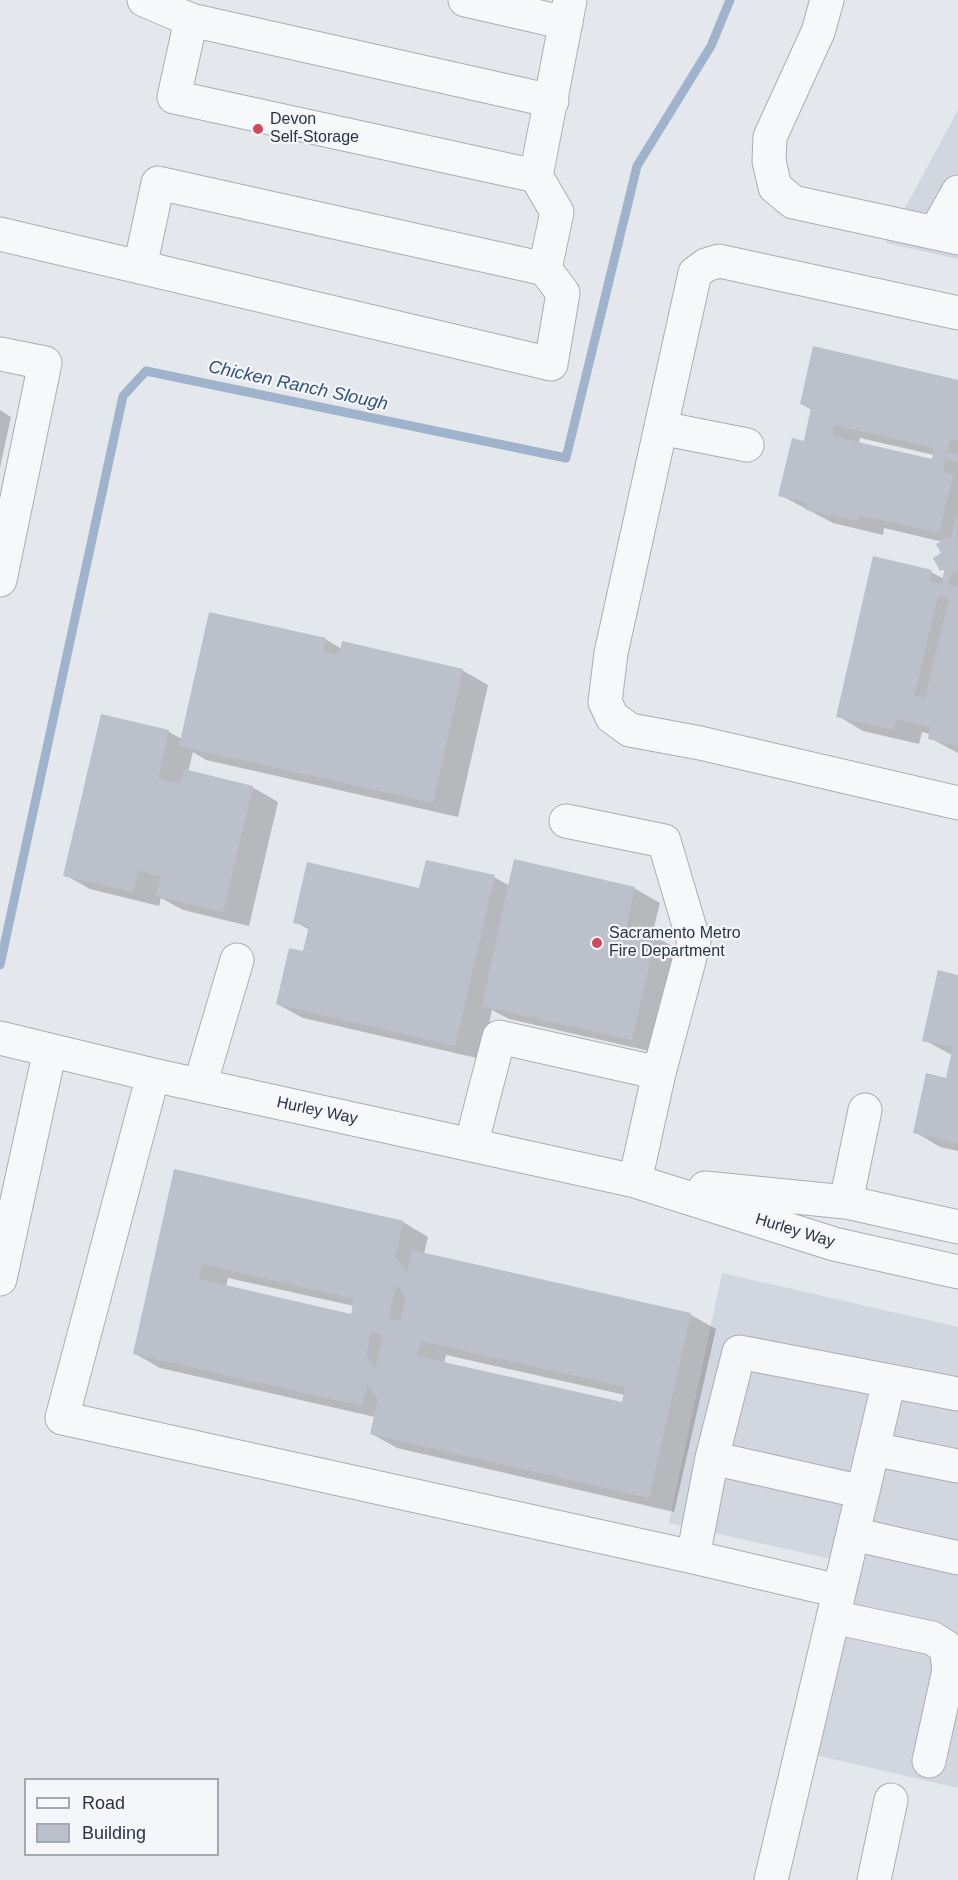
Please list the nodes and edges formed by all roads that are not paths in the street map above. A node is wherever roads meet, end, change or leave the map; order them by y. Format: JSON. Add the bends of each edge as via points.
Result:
{"nodes":[{"id":1,"x":465,"y":0,"type":"edge"},
{"id":2,"x":827,"y":0,"type":"edge"},
{"id":3,"x":152,"y":2,"type":"edge"},
{"id":4,"x":568,"y":12,"type":"edge"},
{"id":5,"x":191,"y":20,"type":"junction"},
{"id":6,"x":552,"y":101,"type":"junction"},
{"id":7,"x":536,"y":176,"type":"junction"},
{"id":8,"x":958,"y":192,"type":"edge"},
{"id":9,"x":0,"y":234,"type":"edge"},
{"id":10,"x":946,"y":236,"type":"edge"},
{"id":11,"x":140,"y":267,"type":"junction"},
{"id":12,"x":545,"y":269,"type":"junction"},
{"id":13,"x":958,"y":313,"type":"edge"},
{"id":14,"x":0,"y":354,"type":"edge"},
{"id":15,"x":660,"y":428,"type":"junction"},
{"id":16,"x":747,"y":445,"type":"dead end"},
{"id":17,"x":0,"y":580,"type":"edge"},
{"id":18,"x":958,"y":803,"type":"edge"},
{"id":19,"x":566,"y":820,"type":"dead end"},
{"id":20,"x":237,"y":960,"type":"dead end"},
{"id":21,"x":0,"y":1038,"type":"edge"},
{"id":22,"x":50,"y":1050,"type":"junction"},
{"id":23,"x":659,"y":1073,"type":"junction"},
{"id":24,"x":153,"y":1075,"type":"junction"},
{"id":25,"x":200,"y":1085,"type":"junction"},
{"id":26,"x":865,"y":1110,"type":"dead end"},
{"id":27,"x":471,"y":1145,"type":"junction"},
{"id":28,"x":635,"y":1181,"type":"junction"},
{"id":29,"x":846,"y":1202,"type":"junction"},
{"id":30,"x":958,"y":1227,"type":"edge"},
{"id":31,"x":958,"y":1272,"type":"edge"},
{"id":32,"x":0,"y":1279,"type":"edge"},
{"id":33,"x":889,"y":1381,"type":"junction"},
{"id":34,"x":958,"y":1394,"type":"edge"},
{"id":35,"x":873,"y":1449,"type":"junction"},
{"id":36,"x":712,"y":1458,"type":"junction"},
{"id":37,"x":958,"y":1466,"type":"edge"},
{"id":38,"x":863,"y":1492,"type":"junction"},
{"id":39,"x":853,"y":1534,"type":"junction"},
{"id":40,"x":693,"y":1557,"type":"junction"},
{"id":41,"x":958,"y":1558,"type":"edge"},
{"id":42,"x":836,"y":1604,"type":"junction"},
{"id":43,"x":929,"y":1761,"type":"dead end"},
{"id":44,"x":891,"y":1800,"type":"dead end"},
{"id":45,"x":771,"y":1880,"type":"edge"},
{"id":46,"x":874,"y":1880,"type":"edge"}],
"edges":[{"from":1,"to":4,"type":"street"},
{"from":2,"to":10,"type":"street","via":[[818,32],[770,137],[769,161],[775,187],[793,202]]},
{"from":3,"to":5,"type":"street"},
{"from":4,"to":6,"type":"street"},
{"from":5,"to":6,"type":"street"},
{"from":5,"to":7,"type":"street","via":[[174,97]]},
{"from":6,"to":7,"type":"street"},
{"from":7,"to":12,"type":"street","via":[[557,212]]},
{"from":8,"to":10,"type":"street"},
{"from":9,"to":11,"type":"street"},
{"from":11,"to":12,"type":"street","via":[[158,183]]},
{"from":11,"to":12,"type":"street","via":[[551,363],[563,293]]},
{"from":13,"to":15,"type":"street","via":[[718,261],[706,265],[695,273]]},
{"from":14,"to":17,"type":"street","via":[[45,363]]},
{"from":15,"to":16,"type":"street"},
{"from":15,"to":18,"type":"street","via":[[611,653],[605,702],[612,717],[630,729]]},
{"from":19,"to":23,"type":"street","via":[[664,841],[694,942]]},
{"from":20,"to":25,"type":"street"},
{"from":21,"to":22,"type":"street","name":"Hurley Way"},
{"from":22,"to":24,"type":"street","name":"Hurley Way"},
{"from":22,"to":32,"type":"street"},
{"from":23,"to":27,"type":"street","via":[[499,1036]]},
{"from":23,"to":28,"type":"street"},
{"from":24,"to":25,"type":"street","name":"Hurley Way"},
{"from":24,"to":40,"type":"street","via":[[62,1418]]},
{"from":25,"to":27,"type":"street","name":"Hurley Way"},
{"from":26,"to":29,"type":"street"},
{"from":27,"to":28,"type":"street","name":"Hurley Way"},
{"from":28,"to":29,"type":"street","name":"Hurley Way"},
{"from":28,"to":31,"type":"street","name":"Hurley Way","via":[[834,1244]]},
{"from":29,"to":30,"type":"street","name":"Hurley Way"},
{"from":33,"to":34,"type":"street"},
{"from":33,"to":35,"type":"street"},
{"from":33,"to":36,"type":"street","via":[[739,1352]]},
{"from":35,"to":37,"type":"street"},
{"from":35,"to":38,"type":"street"},
{"from":36,"to":38,"type":"street"},
{"from":36,"to":40,"type":"street"},
{"from":38,"to":39,"type":"street"},
{"from":39,"to":41,"type":"street"},
{"from":39,"to":42,"type":"street"},
{"from":40,"to":42,"type":"street"},
{"from":42,"to":43,"type":"street","via":[[932,1638],[946,1647],[949,1670]]},
{"from":42,"to":45,"type":"street"},
{"from":44,"to":46,"type":"street"}]}
